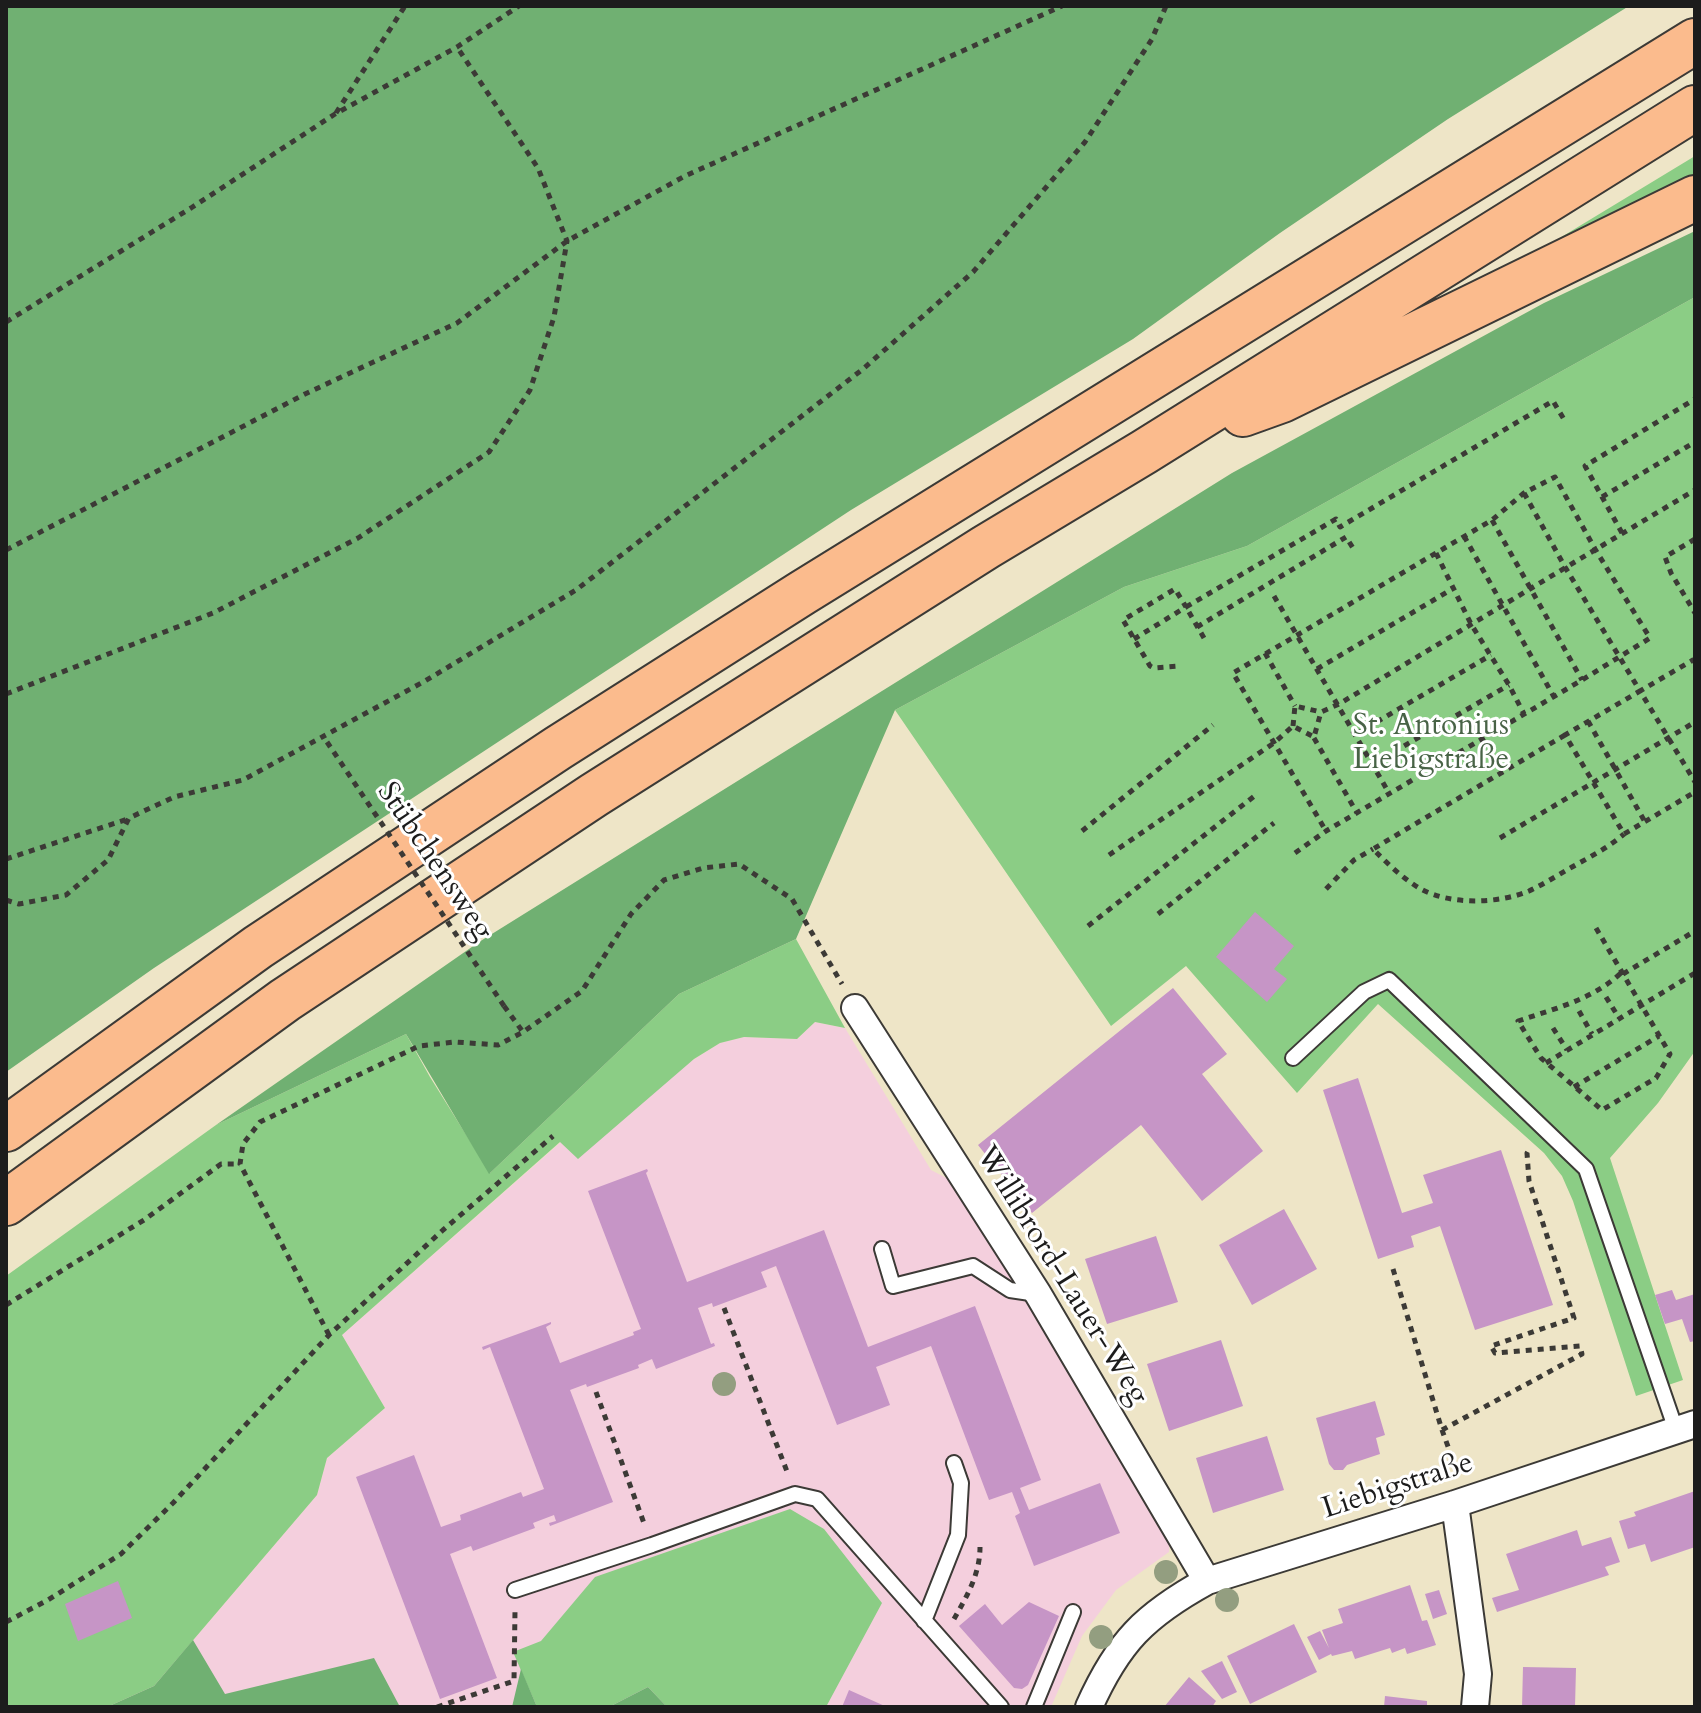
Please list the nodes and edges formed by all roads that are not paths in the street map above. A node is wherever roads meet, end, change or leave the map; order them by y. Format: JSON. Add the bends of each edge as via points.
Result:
{"nodes":[{"id":1,"x":1695,"y":41,"type":"edge"},
{"id":2,"x":1695,"y":108,"type":"edge"},
{"id":3,"x":1695,"y":198,"type":"edge"},
{"id":4,"x":1144,"y":452,"type":"junction"},
{"id":5,"x":855,"y":1008,"type":"road end"},
{"id":6,"x":1293,"y":1058,"type":"dead end"},
{"id":7,"x":6,"y":1129,"type":"edge"},
{"id":8,"x":6,"y":1203,"type":"edge"},
{"id":9,"x":882,"y":1249,"type":"dead end"},
{"id":10,"x":1038,"y":1294,"type":"junction"},
{"id":11,"x":1686,"y":1427,"type":"edge"},
{"id":12,"x":954,"y":1463,"type":"dead end"},
{"id":13,"x":1461,"y":1502,"type":"junction"},
{"id":14,"x":1207,"y":1581,"type":"junction"},
{"id":15,"x":515,"y":1590,"type":"road end"},
{"id":16,"x":1073,"y":1612,"type":"dead end"},
{"id":17,"x":924,"y":1621,"type":"junction"},
{"id":18,"x":1001,"y":1707,"type":"edge"},
{"id":19,"x":1034,"y":1707,"type":"edge"},
{"id":20,"x":1089,"y":1707,"type":"edge"},
{"id":21,"x":1475,"y":1707,"type":"edge"}],
"edges":[{"from":1,"to":7,"type":"highway","via":[[558,748],[258,947]]},
{"from":2,"to":4,"type":"highway"},
{"from":3,"to":4,"type":"highway","via":[[1282,400]]},
{"from":4,"to":8,"type":"highway","via":[[581,803],[285,1000]]},
{"from":5,"to":10,"type":"street","name":"Willibrord-Lauer-Weg"},
{"from":6,"to":11,"type":"lane","via":[[1364,992],[1389,980],[1586,1169]]},
{"from":9,"to":10,"type":"lane","via":[[893,1286],[973,1266],[1010,1290]]},
{"from":10,"to":14,"type":"street","name":"Willibrord-Lauer-Weg"},
{"from":11,"to":13,"type":"street","name":"Liebigstraße"},
{"from":12,"to":17,"type":"lane","via":[[961,1483],[958,1535]]},
{"from":13,"to":14,"type":"street","name":"Liebigstraße"},
{"from":13,"to":21,"type":"street","via":[[1478,1674]]},
{"from":14,"to":20,"type":"street","name":"Liebigstraße","via":[[1175,1598],[1132,1634]]},
{"from":15,"to":17,"type":"lane","via":[[795,1494],[817,1499]]},
{"from":16,"to":19,"type":"lane"},
{"from":17,"to":18,"type":"lane"}]}
